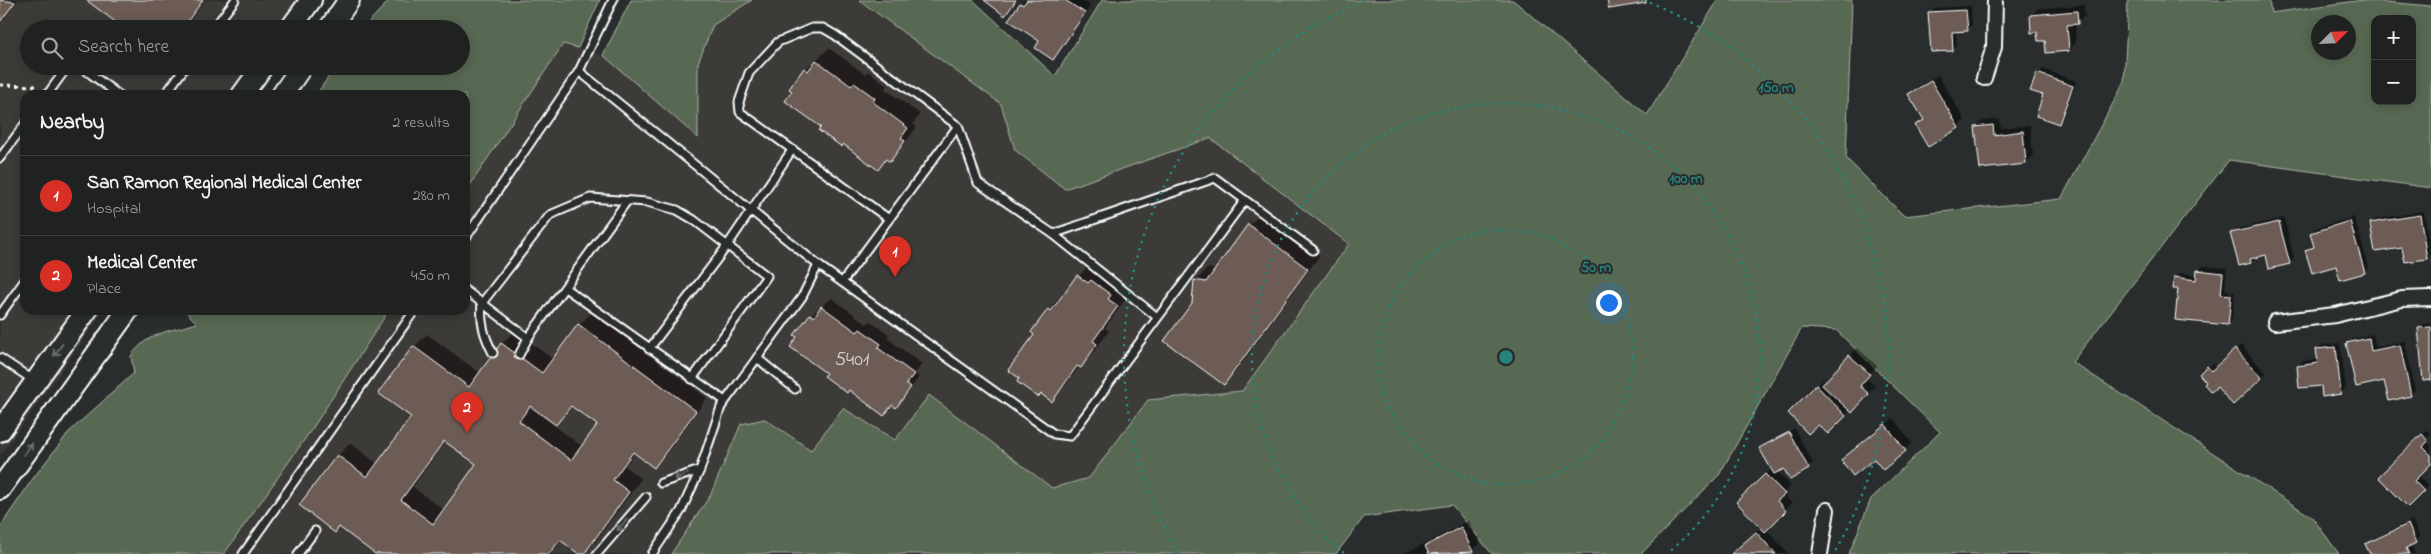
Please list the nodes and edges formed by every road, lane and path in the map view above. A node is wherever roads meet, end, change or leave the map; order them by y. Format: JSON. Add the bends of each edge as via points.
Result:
{"nodes":[{"id":1,"x":234,"y":0,"type":"edge"},
{"id":2,"x":311,"y":0,"type":"edge"},
{"id":3,"x":349,"y":0,"type":"edge"},
{"id":4,"x":613,"y":0,"type":"edge"},
{"id":5,"x":1995,"y":0,"type":"edge"},
{"id":6,"x":220,"y":20,"type":"edge"},
{"id":7,"x":297,"y":20,"type":"edge"},
{"id":8,"x":335,"y":20,"type":"edge"},
{"id":9,"x":579,"y":70,"type":"junction"},
{"id":10,"x":62,"y":75,"type":"edge"},
{"id":11,"x":92,"y":75,"type":"edge"},
{"id":12,"x":179,"y":75,"type":"edge"},
{"id":13,"x":256,"y":75,"type":"edge"},
{"id":14,"x":296,"y":75,"type":"edge"},
{"id":15,"x":1984,"y":78,"type":"dead end"},
{"id":16,"x":0,"y":85,"type":"edge"},
{"id":17,"x":53,"y":87,"type":"junction"},
{"id":18,"x":51,"y":90,"type":"edge"},
{"id":19,"x":112,"y":90,"type":"edge"},
{"id":20,"x":169,"y":90,"type":"edge"},
{"id":21,"x":246,"y":90,"type":"edge"},
{"id":22,"x":285,"y":90,"type":"edge"},
{"id":23,"x":958,"y":126,"type":"junction"},
{"id":24,"x":20,"y":131,"type":"edge"},
{"id":25,"x":792,"y":150,"type":"junction"},
{"id":26,"x":0,"y":158,"type":"edge"},
{"id":27,"x":1245,"y":200,"type":"junction"},
{"id":28,"x":626,"y":201,"type":"junction"},
{"id":29,"x":750,"y":210,"type":"junction"},
{"id":30,"x":889,"y":219,"type":"junction"},
{"id":31,"x":470,"y":233,"type":"edge"},
{"id":32,"x":1053,"y":234,"type":"junction"},
{"id":33,"x":727,"y":246,"type":"junction"},
{"id":34,"x":1313,"y":250,"type":"dead end"},
{"id":35,"x":818,"y":265,"type":"junction"},
{"id":36,"x":843,"y":281,"type":"junction"},
{"id":37,"x":20,"y":287,"type":"edge"},
{"id":38,"x":565,"y":288,"type":"junction"},
{"id":39,"x":470,"y":294,"type":"edge"},
{"id":40,"x":2431,"y":298,"type":"edge"},
{"id":41,"x":482,"y":303,"type":"junction"},
{"id":42,"x":0,"y":315,"type":"edge"},
{"id":43,"x":83,"y":315,"type":"edge"},
{"id":44,"x":124,"y":315,"type":"edge"},
{"id":45,"x":411,"y":315,"type":"edge"},
{"id":46,"x":1157,"y":317,"type":"junction"},
{"id":47,"x":2275,"y":322,"type":"dead end"},
{"id":48,"x":528,"y":338,"type":"junction"},
{"id":49,"x":650,"y":349,"type":"junction"},
{"id":50,"x":494,"y":353,"type":"dead end"},
{"id":51,"x":518,"y":355,"type":"dead end"},
{"id":52,"x":0,"y":358,"type":"edge"},
{"id":53,"x":757,"y":358,"type":"junction"},
{"id":54,"x":692,"y":379,"type":"junction"},
{"id":55,"x":36,"y":381,"type":"junction"},
{"id":56,"x":795,"y":389,"type":"dead end"},
{"id":57,"x":725,"y":402,"type":"junction"},
{"id":58,"x":0,"y":431,"type":"edge"},
{"id":59,"x":700,"y":470,"type":"junction"},
{"id":60,"x":661,"y":483,"type":"dead end"},
{"id":61,"x":0,"y":489,"type":"edge"},
{"id":62,"x":646,"y":497,"type":"dead end"},
{"id":63,"x":1827,"y":510,"type":"dead end"},
{"id":64,"x":315,"y":531,"type":"dead end"},
{"id":65,"x":243,"y":554,"type":"edge"},
{"id":66,"x":298,"y":554,"type":"edge"},
{"id":67,"x":597,"y":554,"type":"edge"},
{"id":68,"x":652,"y":554,"type":"edge"},
{"id":69,"x":1820,"y":554,"type":"edge"}],
"edges":[{"from":1,"to":6,"type":"lane"},
{"from":2,"to":7,"type":"main road"},
{"from":3,"to":8,"type":"main road"},
{"from":4,"to":9,"type":"lane"},
{"from":5,"to":15,"type":"street","via":[[1994,47]]},
{"from":9,"to":29,"type":"lane"},
{"from":9,"to":31,"type":"lane"},
{"from":10,"to":17,"type":"lane"},
{"from":11,"to":19,"type":"lane"},
{"from":12,"to":20,"type":"lane"},
{"from":13,"to":21,"type":"main road"},
{"from":14,"to":22,"type":"main road"},
{"from":16,"to":17,"type":"path"},
{"from":17,"to":18,"type":"lane"},
{"from":23,"to":25,"type":"lane","via":[[835,35],[823,28],[812,28],[778,42],[749,73],[739,102],[740,112]]},
{"from":23,"to":30,"type":"lane"},
{"from":23,"to":32,"type":"lane","via":[[978,183]]},
{"from":24,"to":26,"type":"lane"},
{"from":25,"to":29,"type":"lane"},
{"from":25,"to":30,"type":"lane"},
{"from":27,"to":32,"type":"lane","via":[[1215,178]]},
{"from":27,"to":34,"type":"lane"},
{"from":27,"to":46,"type":"lane"},
{"from":28,"to":33,"type":"lane","via":[[647,202],[677,210]]},
{"from":28,"to":38,"type":"lane"},
{"from":28,"to":41,"type":"lane","via":[[590,198],[550,215]]},
{"from":29,"to":33,"type":"lane"},
{"from":29,"to":35,"type":"lane"},
{"from":30,"to":36,"type":"lane"},
{"from":32,"to":46,"type":"lane"},
{"from":33,"to":49,"type":"lane"},
{"from":33,"to":54,"type":"lane","via":[[767,276]]},
{"from":35,"to":36,"type":"lane"},
{"from":35,"to":53,"type":"lane","via":[[802,297]]},
{"from":36,"to":46,"type":"lane","via":[[1054,434],[1064,437],[1070,436]]},
{"from":37,"to":42,"type":"lane"},
{"from":38,"to":48,"type":"lane"},
{"from":38,"to":49,"type":"lane"},
{"from":39,"to":41,"type":"lane"},
{"from":40,"to":47,"type":"street"},
{"from":41,"to":48,"type":"lane"},
{"from":41,"to":50,"type":"lane","via":[[480,317],[484,338]]},
{"from":43,"to":55,"type":"main road","one_way":true},
{"from":61,"to":44,"type":"main road","one_way":true},
{"from":45,"to":65,"type":"lane"},
{"from":48,"to":51,"type":"lane"},
{"from":49,"to":54,"type":"lane"},
{"from":52,"to":55,"type":"lane"},
{"from":53,"to":56,"type":"lane"},
{"from":53,"to":57,"type":"lane"},
{"from":54,"to":57,"type":"lane"},
{"from":55,"to":58,"type":"main road"},
{"from":57,"to":59,"type":"lane"},
{"from":59,"to":60,"type":"lane","one_way":true},
{"from":59,"to":68,"type":"lane","via":[[681,511]]},
{"from":62,"to":67,"type":"lane","one_way":true},
{"from":63,"to":69,"type":"street"},
{"from":64,"to":66,"type":"lane"}]}
